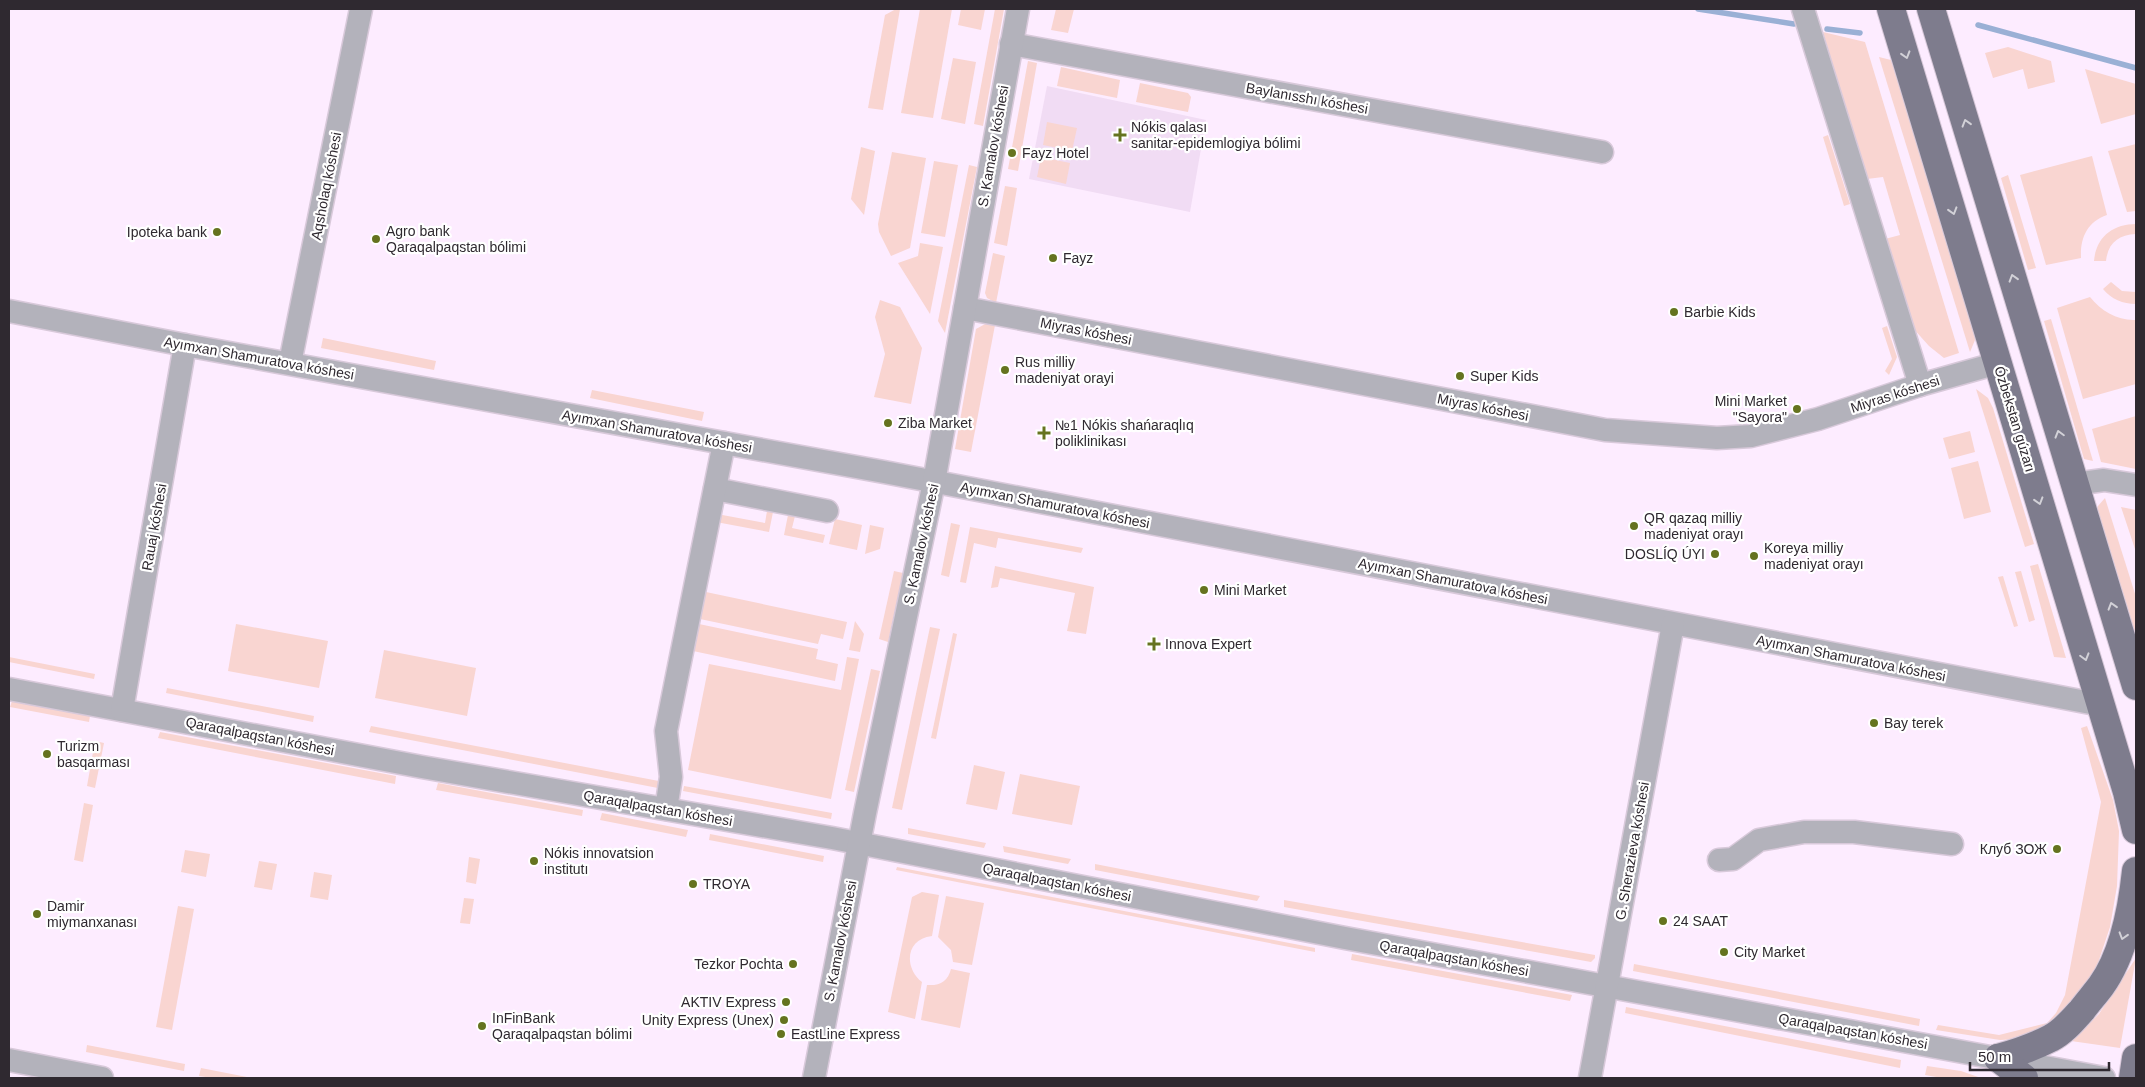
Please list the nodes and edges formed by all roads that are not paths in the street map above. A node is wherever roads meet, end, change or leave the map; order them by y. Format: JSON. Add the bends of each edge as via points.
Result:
{"nodes":[{"id":1,"x":361,"y":9,"type":"edge"},
{"id":2,"x":1018,"y":9,"type":"edge"},
{"id":3,"x":1802,"y":9,"type":"edge"},
{"id":4,"x":1892,"y":9,"type":"edge"},
{"id":5,"x":1931,"y":9,"type":"edge"},
{"id":6,"x":1012,"y":44,"type":"junction"},
{"id":7,"x":1602,"y":152,"type":"dead end"},
{"id":8,"x":965,"y":308,"type":"junction"},
{"id":9,"x":9,"y":311,"type":"edge"},
{"id":10,"x":184,"y":345,"type":"junction"},
{"id":11,"x":290,"y":363,"type":"junction"},
{"id":12,"x":1998,"y":363,"type":"junction"},
{"id":13,"x":1920,"y":385,"type":"junction"},
{"id":14,"x":724,"y":443,"type":"junction"},
{"id":15,"x":934,"y":482,"type":"junction"},
{"id":16,"x":2074,"y":484,"type":"junction"},
{"id":17,"x":2136,"y":485,"type":"edge"},
{"id":18,"x":714,"y":489,"type":"junction"},
{"id":19,"x":827,"y":511,"type":"dead end"},
{"id":20,"x":1674,"y":624,"type":"junction"},
{"id":21,"x":2136,"y":686,"type":"edge"},
{"id":22,"x":9,"y":689,"type":"edge"},
{"id":23,"x":2101,"y":704,"type":"junction"},
{"id":24,"x":122,"y":710,"type":"junction"},
{"id":25,"x":666,"y":809,"type":"junction"},
{"id":26,"x":2136,"y":830,"type":"edge"},
{"id":27,"x":860,"y":844,"type":"junction"},
{"id":28,"x":1952,"y":844,"type":"dead end"},
{"id":29,"x":1719,"y":860,"type":"dead end"},
{"id":30,"x":2136,"y":871,"type":"edge"},
{"id":31,"x":1608,"y":986,"type":"junction"},
{"id":32,"x":1998,"y":1058,"type":"junction"},
{"id":33,"x":2136,"y":1058,"type":"edge"},
{"id":34,"x":9,"y":1060,"type":"edge"},
{"id":35,"x":102,"y":1078,"type":"edge"},
{"id":36,"x":814,"y":1078,"type":"edge"},
{"id":37,"x":1590,"y":1078,"type":"edge"},
{"id":38,"x":2024,"y":1078,"type":"edge"},
{"id":39,"x":2104,"y":1078,"type":"edge"},
{"id":40,"x":2132,"y":1078,"type":"edge"}],
"edges":[{"from":1,"to":11,"type":"street","name":"Aqsholaq kóshesi"},
{"from":2,"to":6,"type":"street","name":"S. Kamalov kóshesi"},
{"from":3,"to":13,"type":"street"},
{"from":4,"to":12,"type":"main road","name":"Ózbekstan gúzarı","one_way":true},
{"from":16,"to":5,"type":"main road","one_way":true},
{"from":6,"to":7,"type":"street","name":"Baylanısshı kóshesi"},
{"from":6,"to":8,"type":"street","name":"S. Kamalov kóshesi"},
{"from":8,"to":13,"type":"street","name":"Miyras kóshesi","via":[[1604,430],[1652,434],[1717,438],[1751,436],[1818,419]]},
{"from":8,"to":15,"type":"street","name":"S. Kamalov kóshesi"},
{"from":9,"to":10,"type":"street","name":"Ayımxan Shamuratova kóshesi"},
{"from":10,"to":11,"type":"street","name":"Ayımxan Shamuratova kóshesi"},
{"from":10,"to":24,"type":"street","name":"Rauaj kóshesi"},
{"from":11,"to":14,"type":"street","name":"Ayımxan Shamuratova kóshesi"},
{"from":12,"to":13,"type":"street","name":"Miyras kóshesi"},
{"from":12,"to":23,"type":"main road","name":"Ózbekstan gúzarı","one_way":true},
{"from":14,"to":15,"type":"street","name":"Ayımxan Shamuratova kóshesi"},
{"from":14,"to":18,"type":"street"},
{"from":15,"to":20,"type":"street","name":"Ayımxan Shamuratova kóshesi"},
{"from":15,"to":27,"type":"street","name":"S. Kamalov kóshesi"},
{"from":16,"to":17,"type":"street","via":[[2104,480]]},
{"from":21,"to":16,"type":"main road","one_way":true},
{"from":18,"to":19,"type":"street"},
{"from":18,"to":25,"type":"street","via":[[666,732],[671,777]]},
{"from":20,"to":23,"type":"street","name":"Ayımxan Shamuratova kóshesi"},
{"from":20,"to":31,"type":"street","name":"G. Sherazieva kóshesi"},
{"from":22,"to":24,"type":"street","name":"Qaraqalpaqstan kóshesi"},
{"from":23,"to":26,"type":"main road","name":"Ózbekstan gúzarı"},
{"from":24,"to":25,"type":"street","name":"Qaraqalpaqstan kóshesi"},
{"from":25,"to":27,"type":"street","name":"Qaraqalpaqstan kóshesi"},
{"from":27,"to":31,"type":"street","name":"Qaraqalpaqstan kóshesi"},
{"from":27,"to":36,"type":"street","name":"S. Kamalov kóshesi"},
{"from":28,"to":29,"type":"street","via":[[1854,832],[1804,832],[1759,840],[1733,859]]},
{"from":30,"to":32,"type":"main road","one_way":true,"via":[[2126,927],[2118,953],[2102,985],[2072,1021],[2053,1037]]},
{"from":31,"to":32,"type":"street","name":"Qaraqalpaqstan kóshesi"},
{"from":31,"to":37,"type":"street","name":"G. Sherazieva kóshesi"},
{"from":32,"to":38,"type":"main road"},
{"from":32,"to":39,"type":"street","name":"Qaraqalpaqstan kóshesi"},
{"from":33,"to":40,"type":"main road"},
{"from":34,"to":35,"type":"street"}]}
